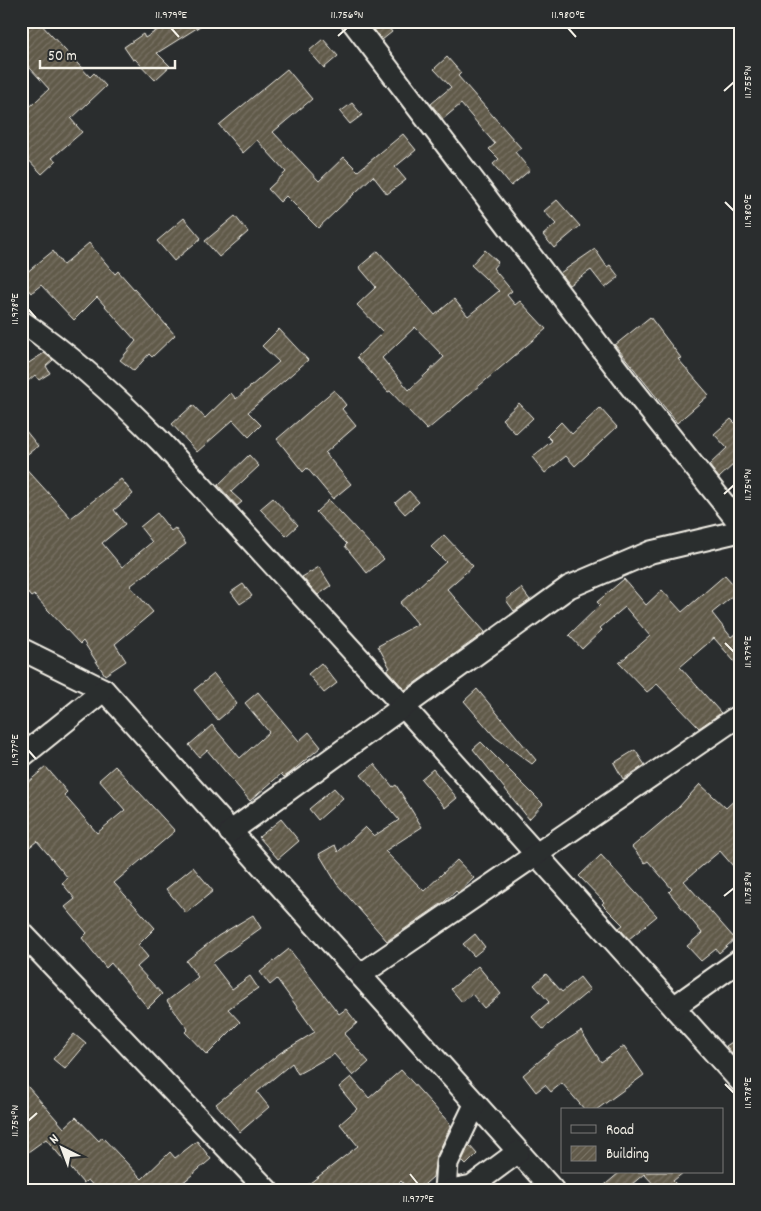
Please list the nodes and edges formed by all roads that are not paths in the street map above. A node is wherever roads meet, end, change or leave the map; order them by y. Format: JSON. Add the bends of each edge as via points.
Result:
{"nodes":[{"id":1,"x":352,"y":21,"type":"edge"},
{"id":2,"x":21,"y":321,"type":"edge"},
{"id":3,"x":740,"y":524,"type":"edge"},
{"id":4,"x":740,"y":531,"type":"edge"},
{"id":5,"x":21,"y":649,"type":"edge"},
{"id":6,"x":104,"y":690,"type":"junction"},
{"id":7,"x":403,"y":706,"type":"junction"},
{"id":8,"x":740,"y":715,"type":"edge"},
{"id":9,"x":21,"y":757,"type":"edge"},
{"id":10,"x":230,"y":832,"type":"junction"},
{"id":11,"x":538,"y":856,"type":"junction"},
{"id":12,"x":21,"y":932,"type":"edge"},
{"id":13,"x":740,"y":960,"type":"edge"},
{"id":14,"x":360,"y":975,"type":"junction"},
{"id":15,"x":674,"y":1007,"type":"junction"},
{"id":16,"x":740,"y":1081,"type":"edge"},
{"id":17,"x":475,"y":1105,"type":"junction"},
{"id":18,"x":518,"y":1152,"type":"junction"},
{"id":19,"x":267,"y":1190,"type":"edge"},
{"id":20,"x":445,"y":1190,"type":"edge"},
{"id":21,"x":451,"y":1190,"type":"edge"},
{"id":22,"x":553,"y":1190,"type":"edge"}],
"edges":[{"from":1,"to":3,"type":"street","via":[[627,382]]},
{"from":2,"to":7,"type":"street","via":[[122,402]]},
{"from":4,"to":7,"type":"street","via":[[651,552],[569,588]]},
{"from":5,"to":6,"type":"street"},
{"from":6,"to":9,"type":"street"},
{"from":6,"to":10,"type":"street"},
{"from":7,"to":10,"type":"street"},
{"from":7,"to":11,"type":"street"},
{"from":8,"to":11,"type":"street"},
{"from":10,"to":14,"type":"street"},
{"from":11,"to":14,"type":"street"},
{"from":11,"to":15,"type":"street"},
{"from":12,"to":19,"type":"street"},
{"from":13,"to":15,"type":"street"},
{"from":14,"to":17,"type":"street"},
{"from":15,"to":16,"type":"street"},
{"from":17,"to":18,"type":"street"},
{"from":17,"to":20,"type":"street","via":[[447,1163]]},
{"from":18,"to":21,"type":"street","via":[[472,1186]]},
{"from":18,"to":22,"type":"street"}]}
